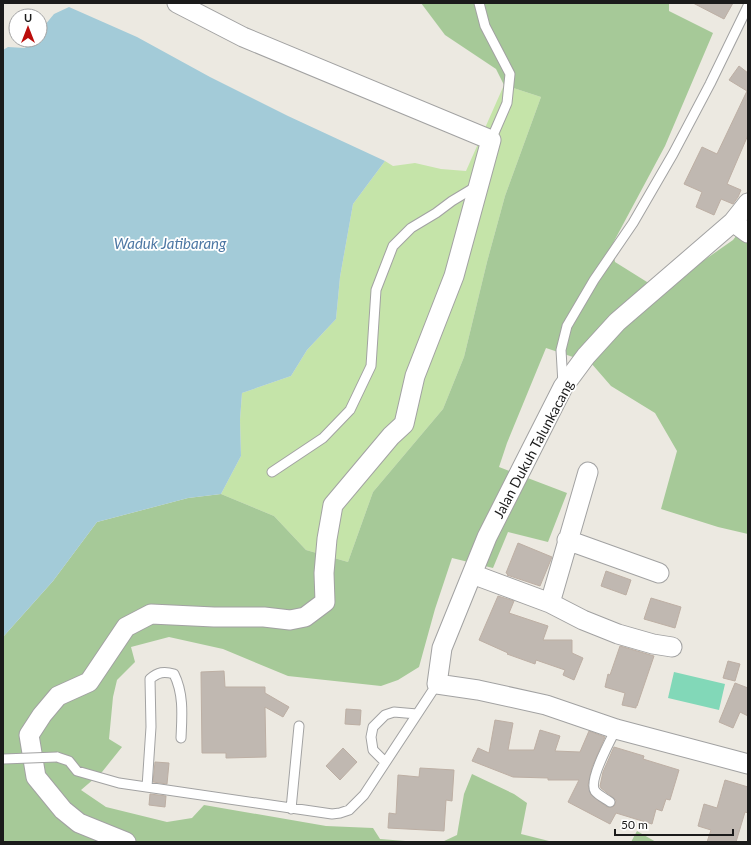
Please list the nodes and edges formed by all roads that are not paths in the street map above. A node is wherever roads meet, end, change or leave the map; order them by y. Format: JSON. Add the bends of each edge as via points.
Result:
{"nodes":[{"id":1,"x":177,"y":3,"type":"edge"},
{"id":2,"x":478,"y":3,"type":"edge"},
{"id":3,"x":748,"y":6,"type":"edge"},
{"id":4,"x":489,"y":139,"type":"junction"},
{"id":5,"x":479,"y":185,"type":"junction"},
{"id":6,"x":748,"y":204,"type":"edge"},
{"id":7,"x":733,"y":222,"type":"junction"},
{"id":8,"x":748,"y":233,"type":"edge"},
{"id":9,"x":563,"y":387,"type":"junction"},
{"id":10,"x":272,"y":472,"type":"dead end"},
{"id":11,"x":588,"y":472,"type":"dead end"},
{"id":12,"x":567,"y":540,"type":"junction"},
{"id":13,"x":659,"y":573,"type":"dead end"},
{"id":14,"x":472,"y":574,"type":"junction"},
{"id":15,"x":550,"y":603,"type":"junction"},
{"id":16,"x":672,"y":647,"type":"dead end"},
{"id":17,"x":437,"y":684,"type":"junction"},
{"id":18,"x":417,"y":714,"type":"junction"},
{"id":19,"x":299,"y":726,"type":"dead end"},
{"id":20,"x":616,"y":729,"type":"junction"},
{"id":21,"x":181,"y":738,"type":"dead end"},
{"id":22,"x":3,"y":758,"type":"edge"},
{"id":23,"x":385,"y":762,"type":"junction"},
{"id":24,"x":748,"y":764,"type":"edge"},
{"id":25,"x":147,"y":787,"type":"junction"},
{"id":26,"x":610,"y":802,"type":"dead end"},
{"id":27,"x":291,"y":809,"type":"junction"},
{"id":28,"x":126,"y":842,"type":"edge"}],
"edges":[{"from":1,"to":4,"type":"street","via":[[243,37]]},
{"from":2,"to":4,"type":"lane","via":[[485,26],[510,74],[507,103]]},
{"from":3,"to":9,"type":"lane","via":[[673,154],[633,223],[594,280],[567,326],[561,350]]},
{"from":4,"to":5,"type":"street"},
{"from":5,"to":10,"type":"lane","via":[[411,228],[393,246],[376,290],[371,366],[350,410],[323,438]]},
{"from":5,"to":28,"type":"street","via":[[454,276],[415,376],[404,424],[332,505],[324,573],[325,602],[305,617],[290,620],[151,614],[126,627],[89,682],[58,696],[29,735],[36,777],[63,810],[79,823]]},
{"from":6,"to":7,"type":"street","name":"Jalan Dukuh Talunkacang"},
{"from":7,"to":8,"type":"street"},
{"from":7,"to":9,"type":"street","name":"Jalan Dukuh Talunkacang","via":[[617,322],[586,356]]},
{"from":9,"to":14,"type":"street","name":"Jalan Dukuh Talunkacang","via":[[487,537]]},
{"from":11,"to":12,"type":"street"},
{"from":12,"to":13,"type":"street"},
{"from":12,"to":15,"type":"street"},
{"from":14,"to":15,"type":"street"},
{"from":14,"to":17,"type":"street","name":"Jalan Dukuh Talunkacang","via":[[442,648]]},
{"from":15,"to":16,"type":"street","via":[[618,634]]},
{"from":17,"to":18,"type":"lane"},
{"from":17,"to":20,"type":"street","via":[[546,705]]},
{"from":18,"to":23,"type":"lane"},
{"from":18,"to":23,"type":"lane","via":[[394,712],[385,715],[373,727],[373,750]]},
{"from":19,"to":27,"type":"lane"},
{"from":20,"to":24,"type":"street"},
{"from":20,"to":26,"type":"lane","via":[[593,784],[595,790]]},
{"from":21,"to":25,"type":"lane","via":[[182,707],[179,683],[174,674],[157,673],[150,679],[151,727]]},
{"from":22,"to":25,"type":"lane","bridge":true,"via":[[57,757],[69,761],[77,771],[119,783]]},
{"from":23,"to":27,"type":"lane","via":[[364,795],[349,810],[332,814]]},
{"from":25,"to":27,"type":"lane"}]}
